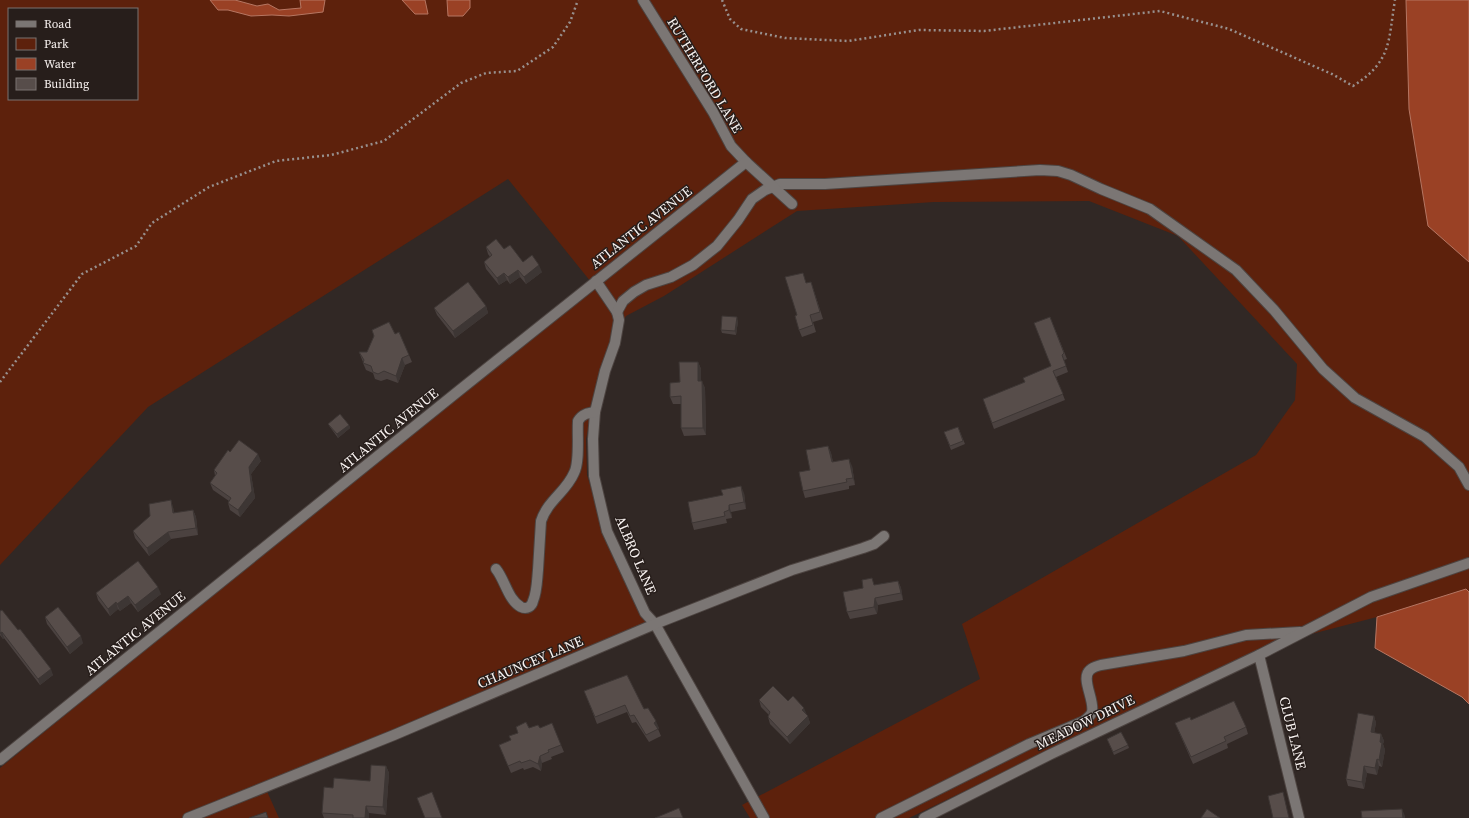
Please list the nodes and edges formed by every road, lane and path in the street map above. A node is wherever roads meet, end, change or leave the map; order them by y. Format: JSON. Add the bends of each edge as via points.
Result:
{"nodes":[{"id":1,"x":578,"y":0,"type":"edge"},
{"id":2,"x":643,"y":0,"type":"edge"},
{"id":3,"x":722,"y":0,"type":"edge"},
{"id":4,"x":1395,"y":0,"type":"edge"},
{"id":5,"x":746,"y":162,"type":"junction"},
{"id":6,"x":773,"y":187,"type":"junction"},
{"id":7,"x":792,"y":204,"type":"dead end"},
{"id":8,"x":596,"y":281,"type":"junction"},
{"id":9,"x":617,"y":312,"type":"junction"},
{"id":10,"x":0,"y":382,"type":"edge"},
{"id":11,"x":595,"y":412,"type":"junction"},
{"id":12,"x":1469,"y":485,"type":"edge"},
{"id":13,"x":884,"y":536,"type":"dead end"},
{"id":14,"x":1469,"y":563,"type":"edge"},
{"id":15,"x":496,"y":569,"type":"dead end"},
{"id":16,"x":655,"y":624,"type":"junction"},
{"id":17,"x":1306,"y":631,"type":"junction"},
{"id":18,"x":1259,"y":656,"type":"junction"},
{"id":19,"x":0,"y":760,"type":"edge"},
{"id":20,"x":188,"y":818,"type":"edge"},
{"id":21,"x":764,"y":818,"type":"edge"},
{"id":22,"x":881,"y":818,"type":"edge"},
{"id":23,"x":924,"y":818,"type":"edge"},
{"id":24,"x":1299,"y":818,"type":"edge"}],
"edges":[{"from":1,"to":10,"type":"path","via":[[570,22],[553,47],[517,71],[486,73],[461,83],[384,141],[331,155],[276,161],[209,187],[152,222],[136,246],[82,274]]},
{"from":2,"to":5,"type":"street","name":"RUTHERFORD LANE","via":[[713,112],[731,146]]},
{"from":3,"to":4,"type":"path","via":[[730,19],[741,29],[785,38],[848,40],[919,30],[984,31],[1160,11],[1228,29],[1332,74],[1353,86],[1382,60],[1387,49]]},
{"from":5,"to":6,"type":"street"},
{"from":5,"to":8,"type":"street","name":"ATLANTIC AVENUE"},
{"from":6,"to":7,"type":"street"},
{"from":6,"to":9,"type":"street","via":[[752,199],[717,246],[694,265],[634,292],[623,301]]},
{"from":6,"to":12,"type":"street","via":[[791,183],[825,184],[1040,170],[1071,174],[1150,209],[1236,270],[1274,310],[1323,369],[1355,398],[1425,437],[1459,467]]},
{"from":8,"to":9,"type":"street"},
{"from":8,"to":19,"type":"street","name":"ATLANTIC AVENUE"},
{"from":9,"to":11,"type":"street","name":"ALBRO LANE","via":[[619,324],[615,343]]},
{"from":11,"to":15,"type":"street","via":[[586,414],[578,421],[575,473],[551,502],[541,521],[537,587],[532,604],[525,608],[516,603]]},
{"from":11,"to":16,"type":"street","name":"ALBRO LANE","via":[[594,476],[607,531],[645,613]]},
{"from":13,"to":16,"type":"street","name":"CHAUNCEY LANE","via":[[874,544],[792,570]]},
{"from":14,"to":17,"type":"street","name":"MEADOW DRIVE","via":[[1371,597]]},
{"from":16,"to":20,"type":"street","name":"CHAUNCEY LANE","via":[[394,735]]},
{"from":16,"to":21,"type":"street","name":"ALBRO LANE"},
{"from":17,"to":18,"type":"street","name":"MEADOW DRIVE"},
{"from":17,"to":22,"type":"street","via":[[1246,635],[1184,651],[1101,664],[1087,673],[1086,681],[1093,711],[1084,721],[1029,744]]},
{"from":18,"to":23,"type":"street","name":"MEADOW DRIVE","via":[[1051,754]]},
{"from":18,"to":24,"type":"street","name":"CLUB LANE"}]}
